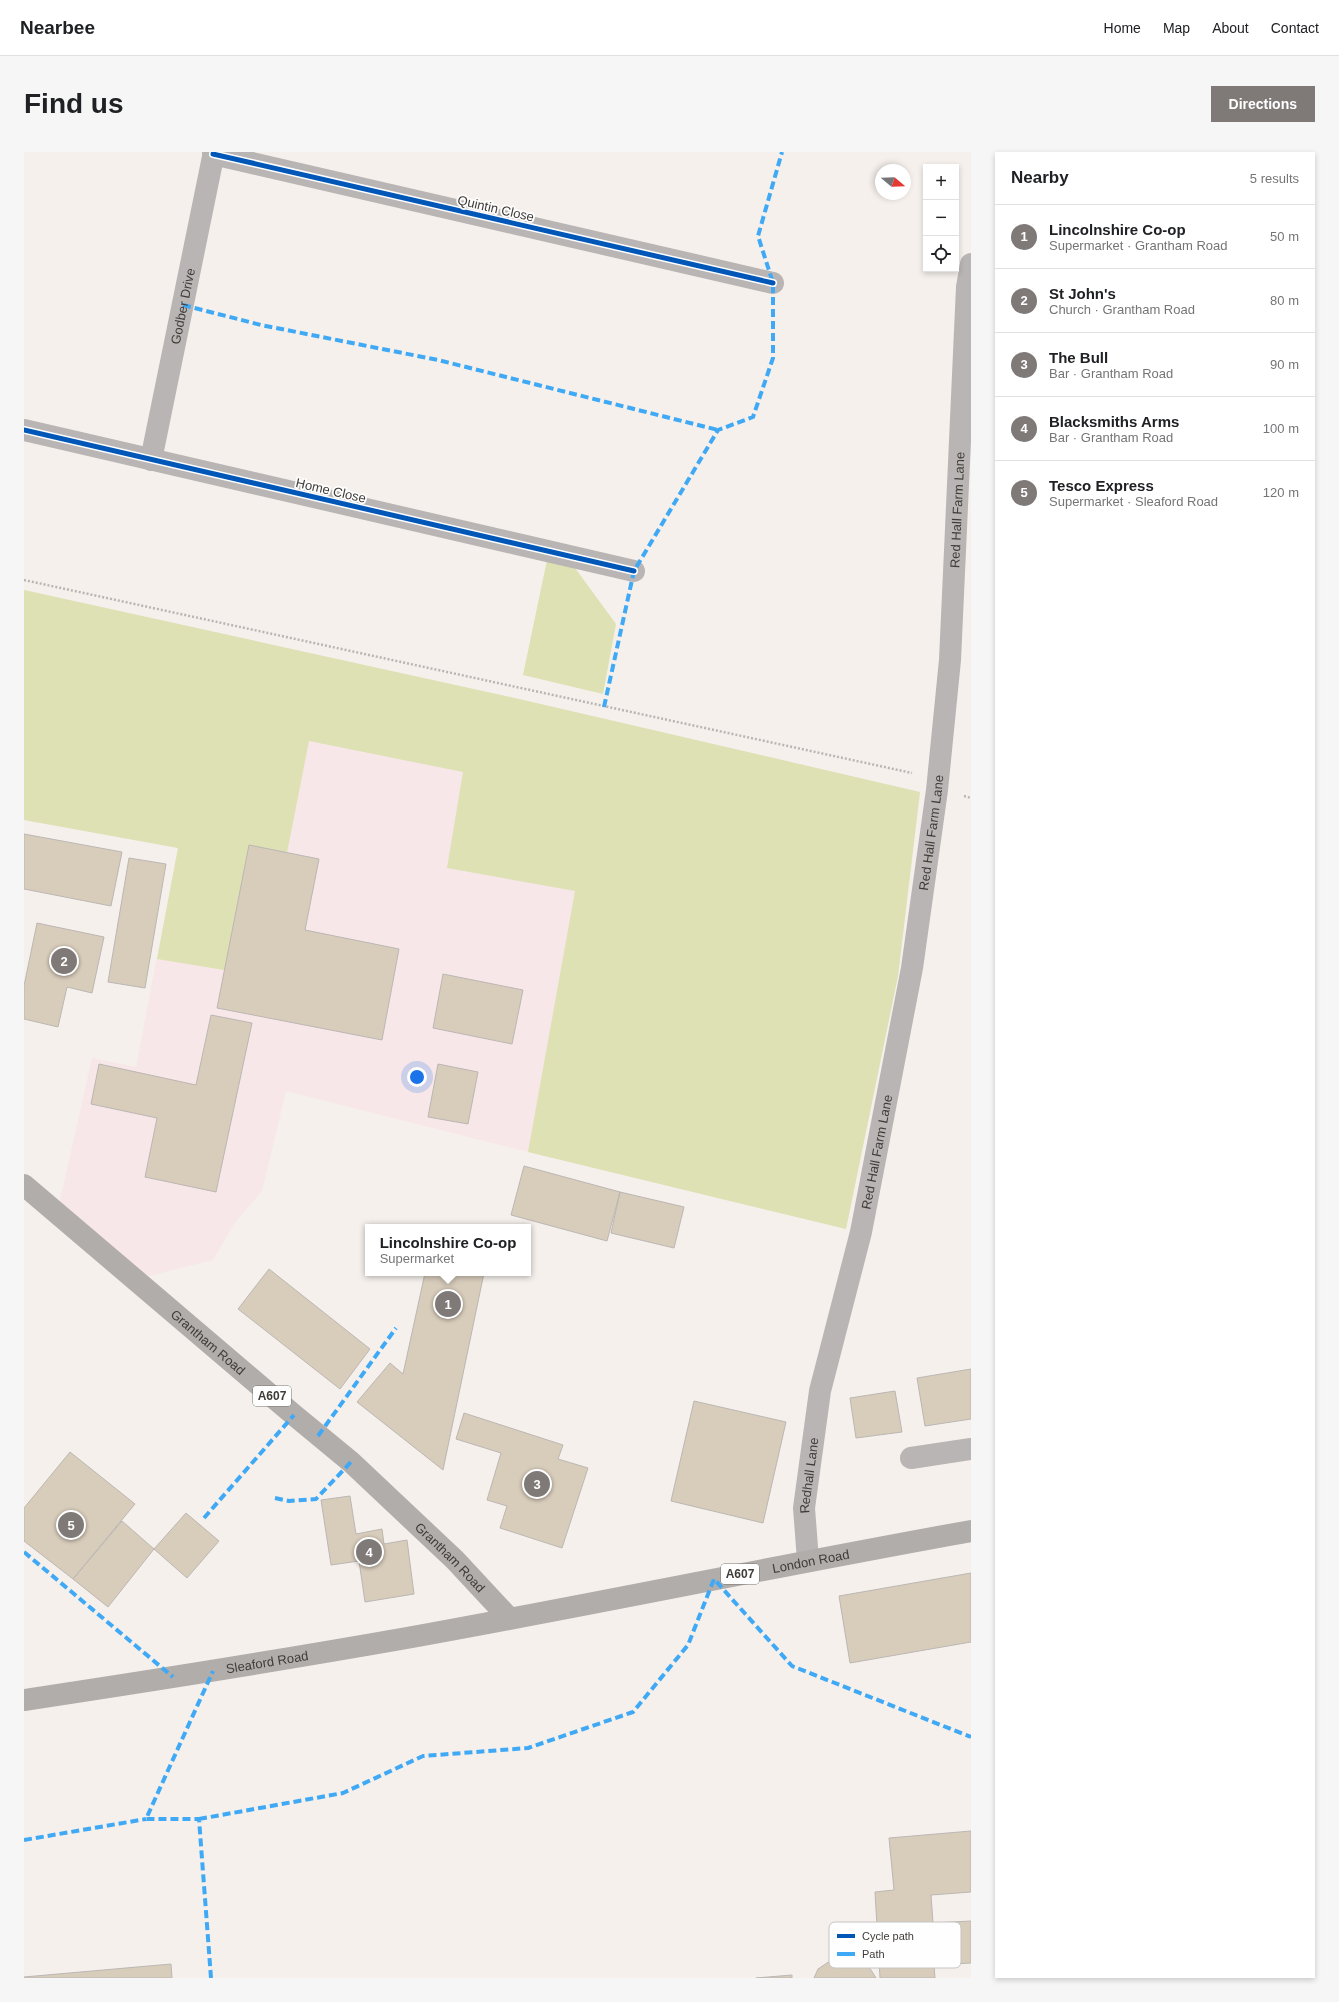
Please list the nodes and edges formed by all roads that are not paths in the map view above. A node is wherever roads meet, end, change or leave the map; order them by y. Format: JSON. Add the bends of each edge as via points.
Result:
{"nodes":[{"id":1,"x":214,"y":153,"type":"edge"},
{"id":2,"x":971,"y":264,"type":"edge"},
{"id":3,"x":773,"y":283,"type":"dead end"},
{"id":4,"x":24,"y":430,"type":"edge"},
{"id":5,"x":151,"y":460,"type":"junction"},
{"id":6,"x":634,"y":571,"type":"dead end"},
{"id":7,"x":24,"y":1186,"type":"edge"},
{"id":8,"x":820,"y":1391,"type":"joint"},
{"id":9,"x":971,"y":1449,"type":"edge"},
{"id":10,"x":912,"y":1458,"type":"dead end"},
{"id":11,"x":971,"y":1531,"type":"edge"},
{"id":12,"x":808,"y":1560,"type":"junction"},
{"id":13,"x":509,"y":1618,"type":"junction"},
{"id":14,"x":24,"y":1700,"type":"edge"}],
"edges":[{"from":1,"to":3,"type":"street","name":"Quintin Close"},
{"from":1,"to":5,"type":"street","name":"Godber Drive"},
{"from":2,"to":8,"type":"street","name":"Red Hall Farm Lane","via":[[967,287],[950,660],[938,779],[912,968],[866,1209]]},
{"from":4,"to":5,"type":"street","name":"Home Close"},
{"from":5,"to":6,"type":"street","name":"Home Close"},
{"from":7,"to":13,"type":"main road","name":"Grantham Road","number":"A607","via":[[351,1462],[455,1560]]},
{"from":8,"to":12,"type":"street","name":"Redhall Lane","via":[[804,1508]]},
{"from":9,"to":10,"type":"street"},
{"from":11,"to":12,"type":"main road","name":"London Road","number":"A607"},
{"from":12,"to":13,"type":"main road","name":"London Road","number":"A607"},
{"from":13,"to":14,"type":"main road","name":"Sleaford Road","number":"A607","via":[[403,1639]]}]}
